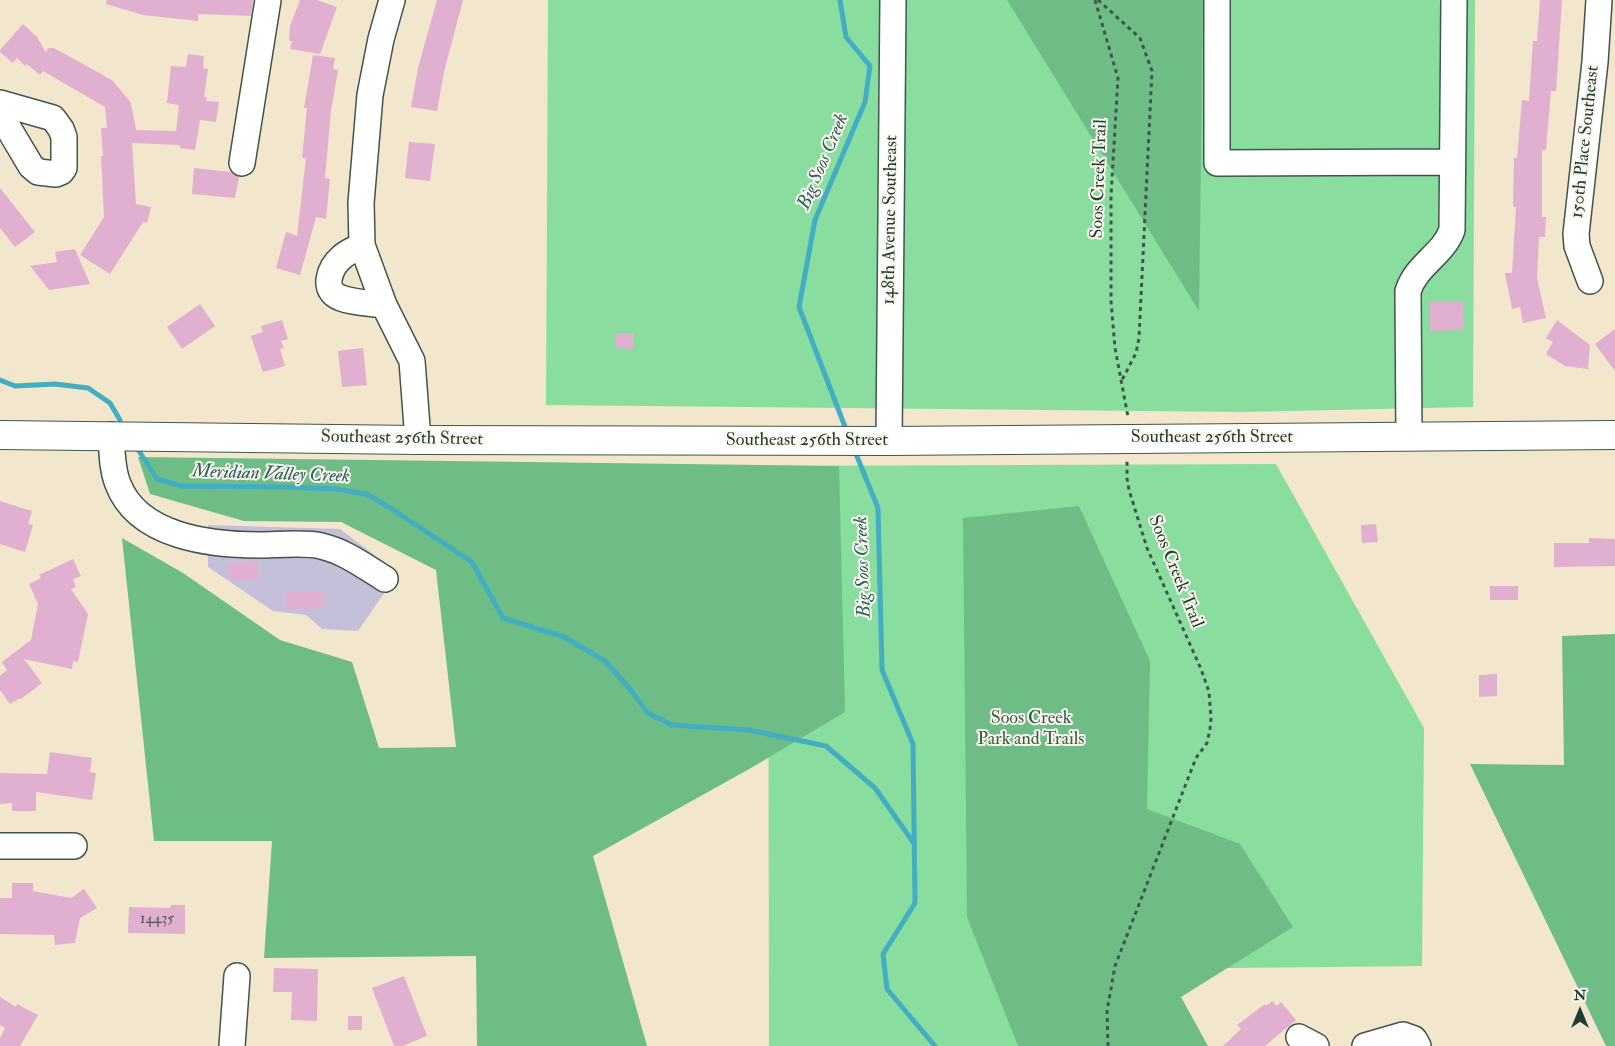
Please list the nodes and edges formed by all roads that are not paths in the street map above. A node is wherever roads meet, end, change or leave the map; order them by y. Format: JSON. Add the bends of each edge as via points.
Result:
{"nodes":[{"id":1,"x":268,"y":0,"type":"edge"},
{"id":2,"x":392,"y":0,"type":"edge"},
{"id":3,"x":893,"y":0,"type":"edge"},
{"id":4,"x":1217,"y":0,"type":"edge"},
{"id":5,"x":1454,"y":0,"type":"edge"},
{"id":6,"x":1599,"y":0,"type":"edge"},
{"id":7,"x":1605,"y":62,"type":"edge"},
{"id":8,"x":1452,"y":162,"type":"junction"},
{"id":9,"x":242,"y":163,"type":"dead end"},
{"id":10,"x":362,"y":245,"type":"junction"},
{"id":11,"x":1590,"y":281,"type":"dead end"},
{"id":12,"x":384,"y":305,"type":"junction"},
{"id":13,"x":0,"y":435,"type":"edge"},
{"id":14,"x":111,"y":435,"type":"junction"},
{"id":15,"x":1615,"y":435,"type":"edge"},
{"id":16,"x":1409,"y":437,"type":"junction"},
{"id":17,"x":418,"y":440,"type":"junction"},
{"id":18,"x":878,"y":441,"type":"junction"},
{"id":19,"x":385,"y":578,"type":"dead end"},
{"id":20,"x":0,"y":846,"type":"edge"},
{"id":21,"x":74,"y":846,"type":"dead end"},
{"id":22,"x":236,"y":976,"type":"dead end"},
{"id":23,"x":232,"y":1046,"type":"edge"},
{"id":24,"x":1365,"y":1046,"type":"edge"},
{"id":25,"x":1418,"y":1046,"type":"edge"}],
"edges":[{"from":1,"to":9,"type":"street"},
{"from":2,"to":10,"type":"street","via":[[370,94],[360,202]]},
{"from":3,"to":18,"type":"street","name":"148th Avenue Southeast"},
{"from":4,"to":8,"type":"street","via":[[1217,163]]},
{"from":5,"to":8,"type":"street"},
{"from":6,"to":7,"type":"street","name":"150th Place Southeast"},
{"from":7,"to":11,"type":"street","name":"150th Place Southeast","via":[[1576,234]]},
{"from":8,"to":16,"type":"street","via":[[1452,230],[1441,249],[1420,268],[1408,292]]},
{"from":10,"to":12,"type":"street"},
{"from":10,"to":12,"type":"street","via":[[342,257],[328,279],[329,287],[333,294],[343,299]]},
{"from":12,"to":17,"type":"street","via":[[412,361]]},
{"from":13,"to":14,"type":"main road","name":"Southeast 256th Street"},
{"from":14,"to":17,"type":"main road","name":"Southeast 256th Street"},
{"from":14,"to":19,"type":"street","via":[[121,492],[139,515],[157,527],[208,542],[319,545],[340,552]]},
{"from":15,"to":16,"type":"main road","name":"Southeast 256th Street"},
{"from":16,"to":18,"type":"main road","name":"Southeast 256th Street"},
{"from":17,"to":18,"type":"main road","name":"Southeast 256th Street"},
{"from":20,"to":21,"type":"street"},
{"from":22,"to":23,"type":"street"},
{"from":24,"to":25,"type":"street","via":[[1403,1035],[1414,1039]]}]}
